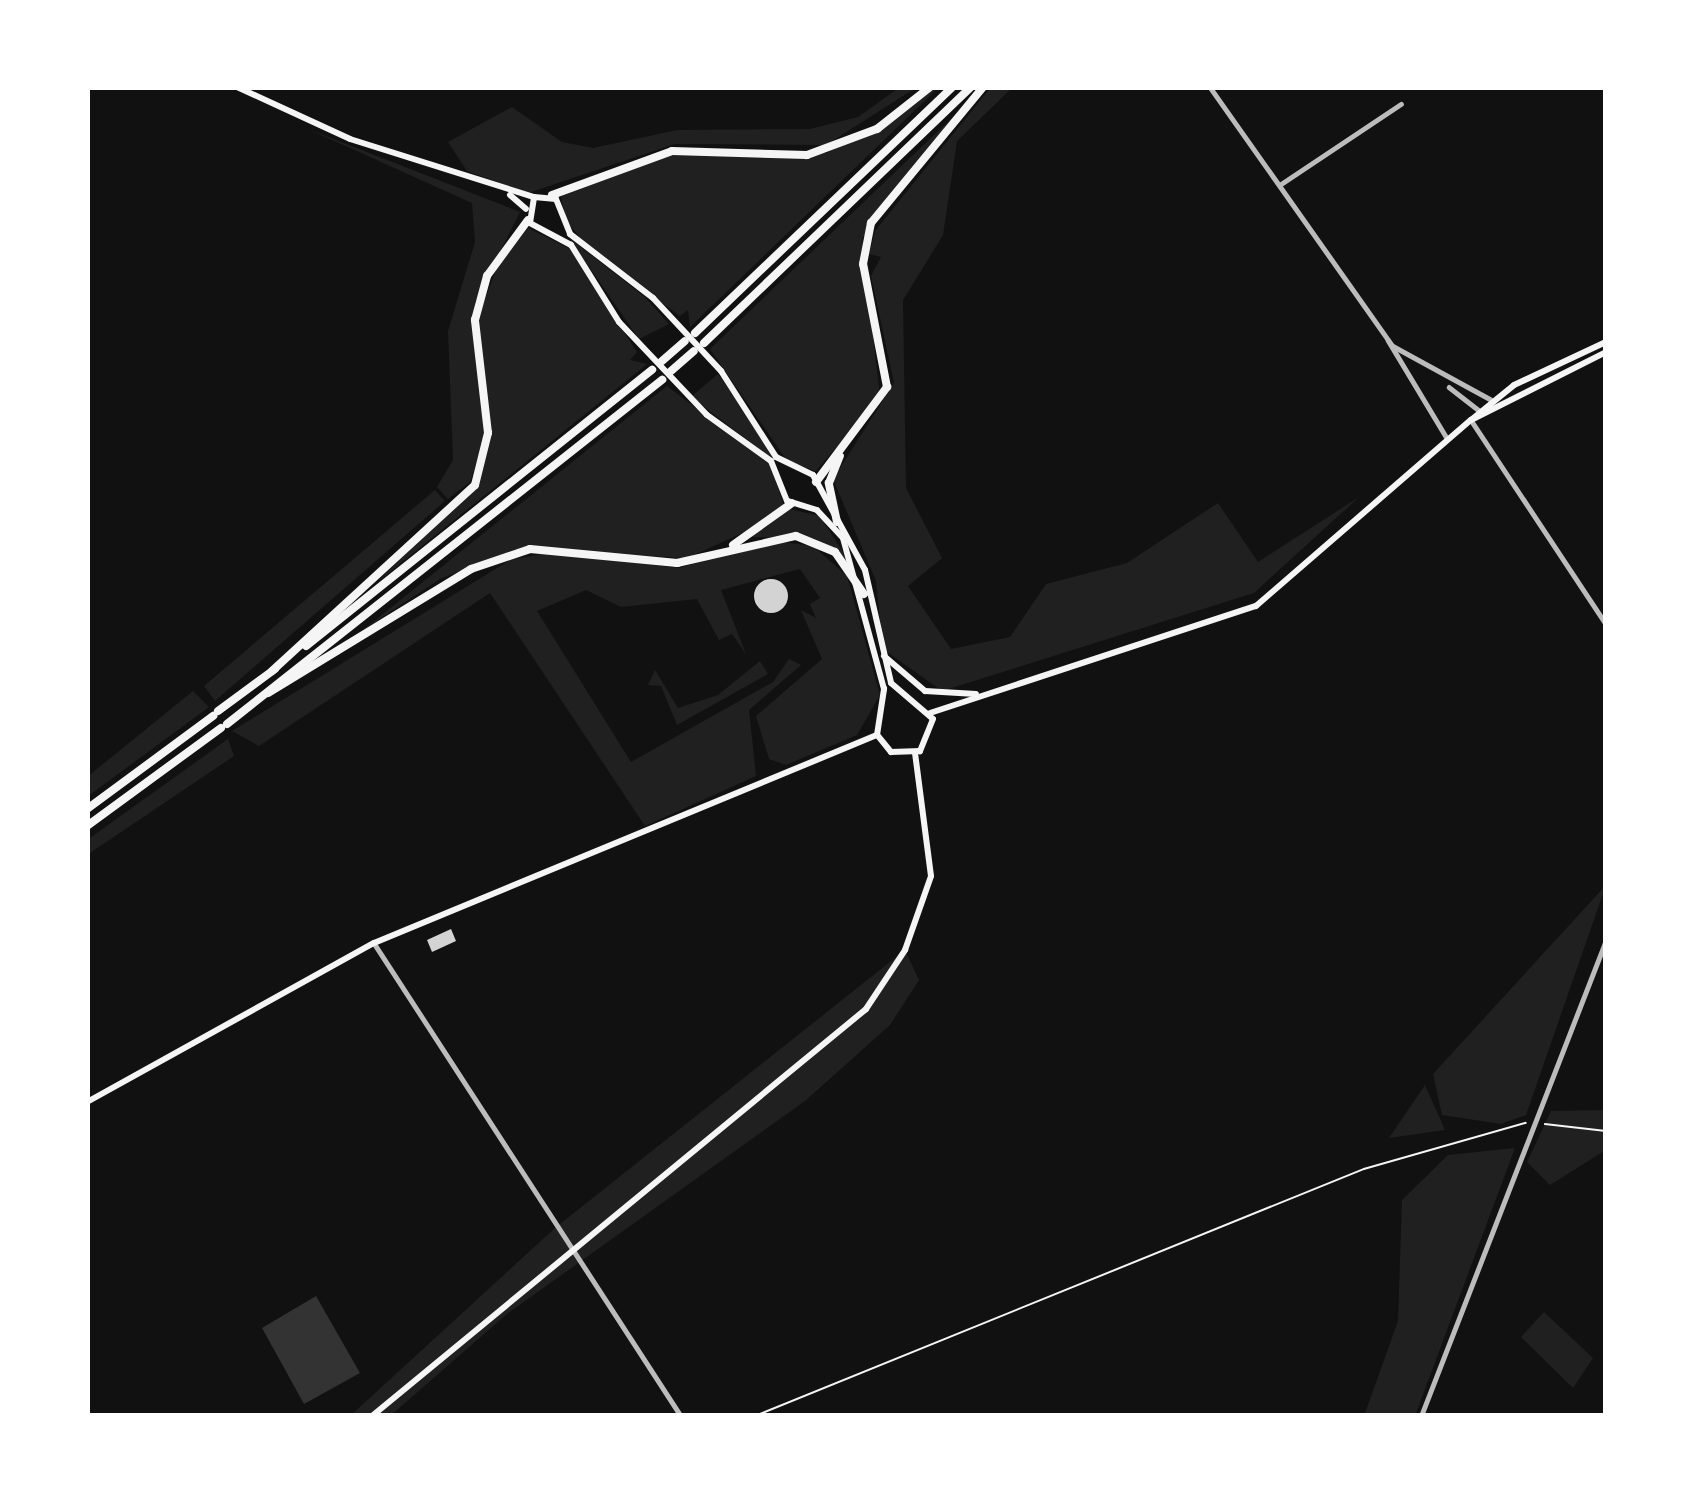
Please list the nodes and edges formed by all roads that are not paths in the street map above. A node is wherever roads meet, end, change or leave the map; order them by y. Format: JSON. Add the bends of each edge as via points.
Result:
{"nodes":[{"id":1,"x":237,"y":87,"type":"edge"},
{"id":2,"x":930,"y":87,"type":"edge"},
{"id":3,"x":952,"y":87,"type":"edge"},
{"id":4,"x":971,"y":87,"type":"edge"},
{"id":5,"x":983,"y":87,"type":"edge"},
{"id":6,"x":1210,"y":87,"type":"edge"},
{"id":7,"x":1401,"y":104,"type":"dead end"},
{"id":8,"x":1278,"y":186,"type":"junction"},
{"id":9,"x":507,"y":192,"type":"junction"},
{"id":10,"x":552,"y":195,"type":"junction"},
{"id":11,"x":534,"y":197,"type":"junction"},
{"id":12,"x":527,"y":215,"type":"junction"},
{"id":13,"x":561,"y":217,"type":"junction"},
{"id":14,"x":550,"y":228,"type":"junction"},
{"id":15,"x":695,"y":333,"type":"dead end"},
{"id":16,"x":1388,"y":340,"type":"junction"},
{"id":17,"x":685,"y":341,"type":"dead end"},
{"id":18,"x":1606,"y":342,"type":"edge"},
{"id":19,"x":704,"y":343,"type":"dead end"},
{"id":20,"x":694,"y":351,"type":"dead end"},
{"id":21,"x":1606,"y":352,"type":"edge"},
{"id":22,"x":662,"y":362,"type":"dead end"},
{"id":23,"x":652,"y":370,"type":"dead end"},
{"id":24,"x":671,"y":371,"type":"dead end"},
{"id":25,"x":1441,"y":379,"type":"junction"},
{"id":26,"x":662,"y":380,"type":"dead end"},
{"id":27,"x":1490,"y":399,"type":"junction"},
{"id":28,"x":1478,"y":410,"type":"junction"},
{"id":29,"x":1489,"y":410,"type":"junction"},
{"id":30,"x":1471,"y":420,"type":"junction"},
{"id":31,"x":1447,"y":438,"type":"junction"},
{"id":32,"x":851,"y":441,"type":"junction"},
{"id":33,"x":794,"y":469,"type":"junction"},
{"id":34,"x":782,"y":480,"type":"junction"},
{"id":35,"x":816,"y":482,"type":"junction"},
{"id":36,"x":815,"y":494,"type":"junction"},
{"id":37,"x":796,"y":504,"type":"junction"},
{"id":38,"x":837,"y":522,"type":"junction"},
{"id":39,"x":727,"y":550,"type":"junction"},
{"id":40,"x":864,"y":594,"type":"junction"},
{"id":41,"x":1606,"y":624,"type":"edge"},
{"id":42,"x":878,"y":645,"type":"junction"},
{"id":43,"x":272,"y":671,"type":"junction"},
{"id":44,"x":268,"y":693,"type":"junction"},
{"id":45,"x":980,"y":694,"type":"junction"},
{"id":46,"x":907,"y":698,"type":"junction"},
{"id":47,"x":882,"y":707,"type":"junction"},
{"id":48,"x":930,"y":713,"type":"junction"},
{"id":49,"x":877,"y":735,"type":"junction"},
{"id":50,"x":915,"y":753,"type":"junction"},
{"id":51,"x":87,"y":809,"type":"edge"},
{"id":52,"x":87,"y":826,"type":"edge"},
{"id":53,"x":1606,"y":940,"type":"edge"},
{"id":54,"x":374,"y":944,"type":"junction"},
{"id":55,"x":87,"y":1102,"type":"edge"},
{"id":56,"x":372,"y":1416,"type":"edge"},
{"id":57,"x":681,"y":1416,"type":"edge"},
{"id":58,"x":1421,"y":1416,"type":"edge"}],
"edges":[{"from":1,"to":9,"type":"main road"},
{"from":2,"to":10,"type":"highway","via":[[877,129],[807,155],[672,152]]},
{"from":3,"to":15,"type":"highway"},
{"from":4,"to":19,"type":"highway"},
{"from":5,"to":32,"type":"highway","via":[[869,230],[864,272],[888,379]]},
{"from":6,"to":8,"type":"street"},
{"from":7,"to":8,"type":"street"},
{"from":8,"to":16,"type":"street"},
{"from":9,"to":11,"type":"main road"},
{"from":9,"to":12,"type":"main road"},
{"from":10,"to":11,"type":"main road"},
{"from":10,"to":13,"type":"main road"},
{"from":11,"to":12,"type":"main road"},
{"from":12,"to":14,"type":"main road"},
{"from":12,"to":43,"type":"highway","via":[[478,303],[488,433],[475,485]]},
{"from":13,"to":14,"type":"main road"},
{"from":13,"to":33,"type":"main road","via":[[668,313]]},
{"from":14,"to":34,"type":"main road","via":[[689,398]]},
{"from":16,"to":25,"type":"street"},
{"from":16,"to":31,"type":"street"},
{"from":17,"to":22,"type":"highway"},
{"from":18,"to":27,"type":"main road"},
{"from":20,"to":24,"type":"highway"},
{"from":21,"to":29,"type":"main road"},
{"from":23,"to":43,"type":"highway"},
{"from":25,"to":27,"type":"street"},
{"from":25,"to":28,"type":"street"},
{"from":26,"to":44,"type":"highway"},
{"from":27,"to":28,"type":"main road"},
{"from":28,"to":29,"type":"main road"},
{"from":28,"to":30,"type":"main road"},
{"from":29,"to":30,"type":"main road"},
{"from":30,"to":31,"type":"main road"},
{"from":30,"to":41,"type":"street"},
{"from":31,"to":45,"type":"main road","via":[[1256,606]]},
{"from":32,"to":35,"type":"highway"},
{"from":32,"to":38,"type":"highway","via":[[829,483]]},
{"from":33,"to":34,"type":"main road"},
{"from":33,"to":35,"type":"main road"},
{"from":34,"to":37,"type":"main road"},
{"from":35,"to":36,"type":"main road"},
{"from":36,"to":37,"type":"main road"},
{"from":36,"to":38,"type":"main road"},
{"from":37,"to":39,"type":"highway"},
{"from":37,"to":40,"type":"main road","via":[[843,538]]},
{"from":38,"to":42,"type":"main road","via":[[867,575]]},
{"from":39,"to":40,"type":"highway","via":[[807,538],[840,558]]},
{"from":39,"to":44,"type":"highway","via":[[666,563],[566,547],[506,555]]},
{"from":40,"to":47,"type":"main road"},
{"from":42,"to":45,"type":"main road","via":[[915,687]]},
{"from":42,"to":46,"type":"main road"},
{"from":43,"to":51,"type":"highway"},
{"from":44,"to":52,"type":"highway"},
{"from":45,"to":48,"type":"main road"},
{"from":46,"to":47,"type":"main road"},
{"from":46,"to":48,"type":"main road"},
{"from":47,"to":49,"type":"main road"},
{"from":48,"to":50,"type":"main road","via":[[932,737]]},
{"from":49,"to":50,"type":"main road","via":[[891,752]]},
{"from":49,"to":54,"type":"main road"},
{"from":50,"to":56,"type":"main road","via":[[931,876],[905,950],[866,1009]]},
{"from":53,"to":58,"type":"street"},
{"from":54,"to":55,"type":"main road"},
{"from":54,"to":57,"type":"street"}]}
